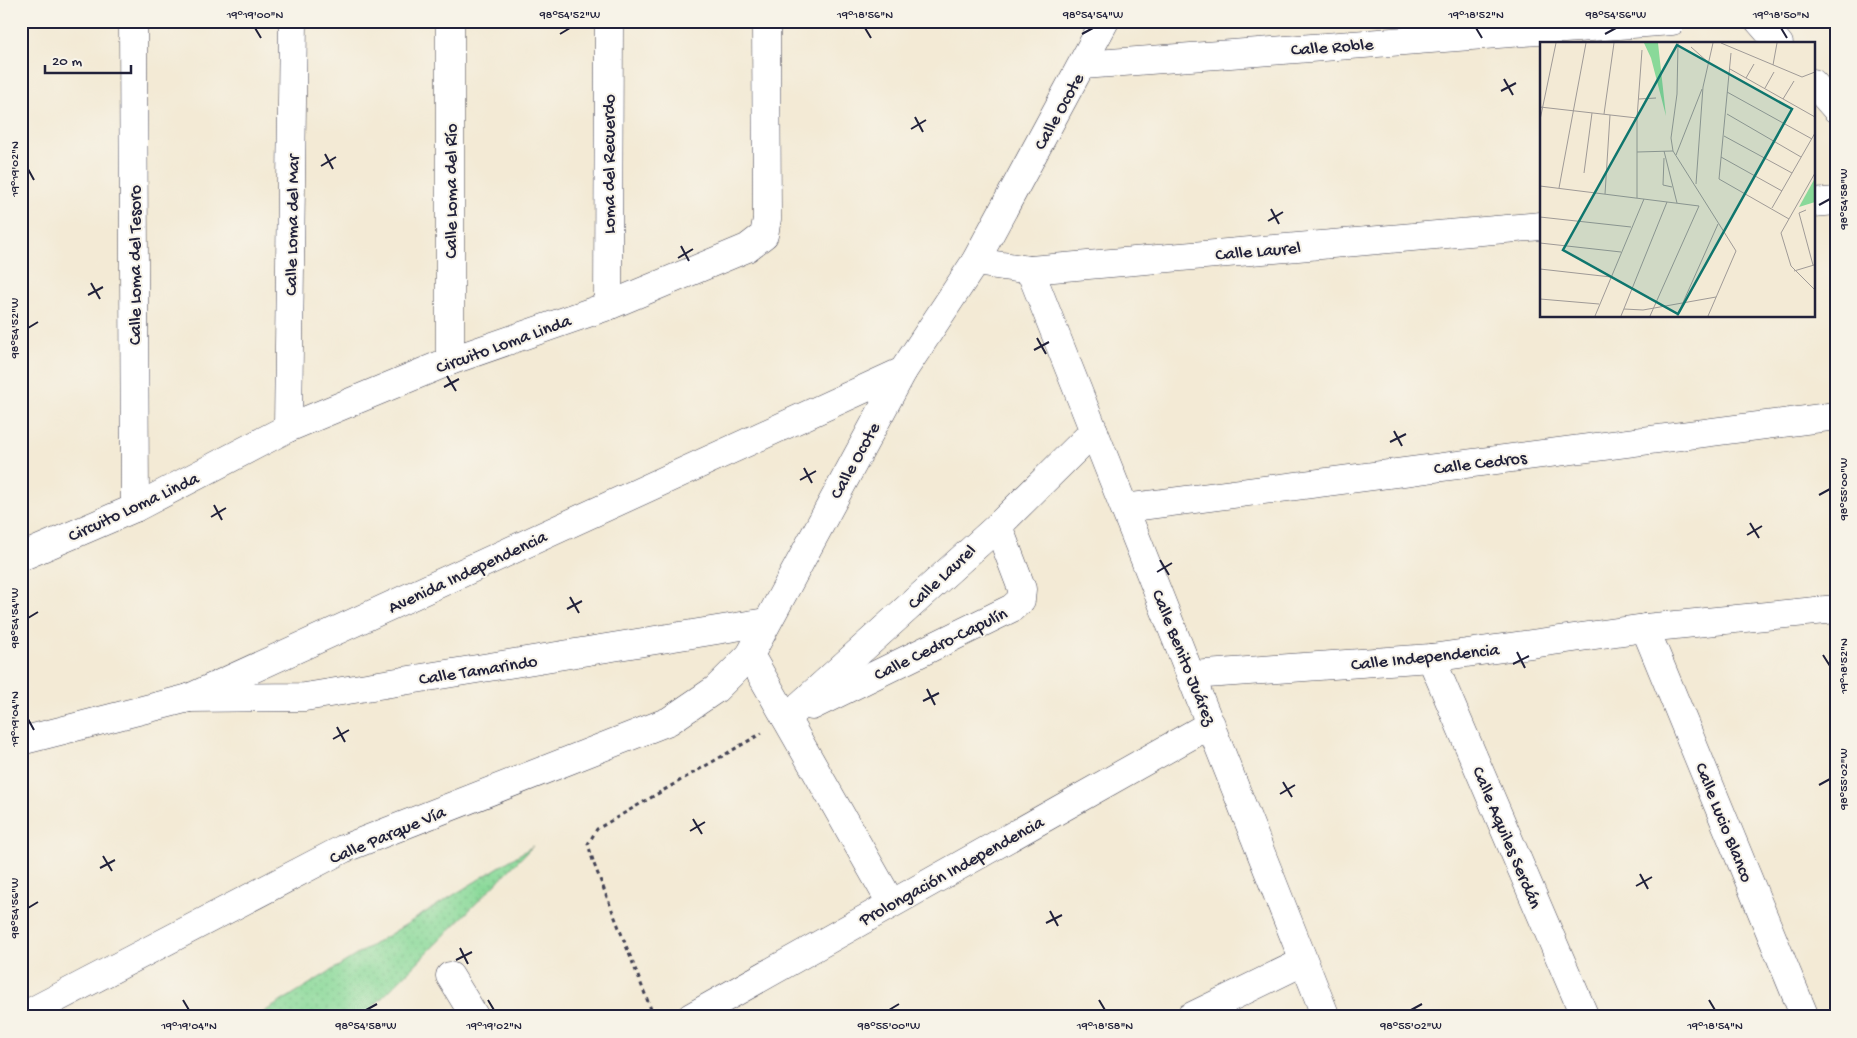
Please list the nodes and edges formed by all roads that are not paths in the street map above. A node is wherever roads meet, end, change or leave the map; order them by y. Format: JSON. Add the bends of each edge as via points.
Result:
{"nodes":[{"id":1,"x":133,"y":21,"type":"edge"},
{"id":2,"x":293,"y":21,"type":"edge"},
{"id":3,"x":450,"y":21,"type":"edge"},
{"id":4,"x":609,"y":21,"type":"edge"},
{"id":5,"x":766,"y":21,"type":"edge"},
{"id":6,"x":1105,"y":21,"type":"edge"},
{"id":7,"x":1672,"y":21,"type":"edge"},
{"id":8,"x":1759,"y":21,"type":"edge"},
{"id":9,"x":1777,"y":42,"type":"edge"},
{"id":10,"x":1083,"y":65,"type":"junction"},
{"id":11,"x":1814,"y":84,"type":"edge"},
{"id":12,"x":1836,"y":109,"type":"edge"},
{"id":13,"x":1836,"y":201,"type":"edge"},
{"id":14,"x":1814,"y":203,"type":"edge"},
{"id":15,"x":1540,"y":226,"type":"edge"},
{"id":16,"x":975,"y":262,"type":"junction"},
{"id":17,"x":1030,"y":270,"type":"junction"},
{"id":18,"x":608,"y":306,"type":"junction"},
{"id":19,"x":450,"y":361,"type":"junction"},
{"id":20,"x":903,"y":371,"type":"junction"},
{"id":21,"x":1836,"y":416,"type":"edge"},
{"id":22,"x":288,"y":428,"type":"junction"},
{"id":23,"x":1094,"y":431,"type":"junction"},
{"id":24,"x":135,"y":508,"type":"junction"},
{"id":25,"x":1125,"y":508,"type":"junction"},
{"id":26,"x":998,"y":526,"type":"junction"},
{"id":27,"x":21,"y":557,"type":"edge"},
{"id":28,"x":1836,"y":609,"type":"edge"},
{"id":29,"x":766,"y":622,"type":"junction"},
{"id":30,"x":1645,"y":628,"type":"junction"},
{"id":31,"x":750,"y":655,"type":"junction"},
{"id":32,"x":1431,"y":658,"type":"junction"},
{"id":33,"x":1192,"y":675,"type":"junction"},
{"id":34,"x":189,"y":698,"type":"junction"},
{"id":35,"x":786,"y":718,"type":"junction"},
{"id":36,"x":1212,"y":724,"type":"junction"},
{"id":37,"x":21,"y":740,"type":"edge"},
{"id":38,"x":892,"y":903,"type":"junction"},
{"id":39,"x":1303,"y":962,"type":"junction"},
{"id":40,"x":450,"y":976,"type":"dead end"},
{"id":41,"x":21,"y":1016,"type":"edge"},
{"id":42,"x":475,"y":1017,"type":"edge"},
{"id":43,"x":691,"y":1017,"type":"edge"},
{"id":44,"x":1190,"y":1017,"type":"edge"},
{"id":45,"x":1326,"y":1017,"type":"edge"},
{"id":46,"x":1585,"y":1017,"type":"edge"},
{"id":47,"x":1804,"y":1017,"type":"edge"}],
"edges":[{"from":1,"to":24,"type":"street","name":"Calle Loma del Tesoro"},
{"from":2,"to":22,"type":"street","name":"Calle Loma del Mar"},
{"from":3,"to":19,"type":"street","name":"Calle Loma del Río"},
{"from":4,"to":18,"type":"street","name":"Loma del Recuerdo"},
{"from":5,"to":18,"type":"street","name":"Circuito Loma Linda","via":[[767,219],[764,236],[748,248]]},
{"from":6,"to":10,"type":"street","name":"Calle Ocote"},
{"from":7,"to":10,"type":"street","name":"Calle Roble"},
{"from":8,"to":9,"type":"street"},
{"from":10,"to":16,"type":"street","name":"Calle Ocote"},
{"from":11,"to":12,"type":"street"},
{"from":13,"to":14,"type":"street"},
{"from":15,"to":17,"type":"street","name":"Calle Laurel"},
{"from":16,"to":17,"type":"street","name":"Calle Laurel"},
{"from":16,"to":20,"type":"street","name":"Calle Ocote"},
{"from":17,"to":23,"type":"street","name":"Calle Benito Juárez"},
{"from":18,"to":19,"type":"street","name":"Circuito Loma Linda"},
{"from":19,"to":22,"type":"street","name":"Circuito Loma Linda"},
{"from":20,"to":29,"type":"street","name":"Calle Ocote"},
{"from":20,"to":34,"type":"street","name":"Avenida Independencia"},
{"from":21,"to":25,"type":"street","name":"Calle Cedros"},
{"from":22,"to":24,"type":"street","name":"Circuito Loma Linda"},
{"from":23,"to":25,"type":"street","name":"Calle Benito Juárez"},
{"from":23,"to":26,"type":"street","name":"Calle Laurel"},
{"from":24,"to":27,"type":"street","name":"Circuito Loma Linda"},
{"from":25,"to":33,"type":"street","name":"Calle Benito Juárez"},
{"from":26,"to":35,"type":"street","name":"Calle Laurel"},
{"from":26,"to":35,"type":"street","name":"Calle Cedro-Capulín","via":[[1022,589],[1022,600],[1012,608]]},
{"from":28,"to":30,"type":"street","name":"Calle Independencia"},
{"from":29,"to":31,"type":"street","name":"Calle Ocote"},
{"from":29,"to":34,"type":"street","name":"Calle Tamarindo","via":[[305,697]]},
{"from":30,"to":32,"type":"street","name":"Calle Independencia"},
{"from":30,"to":47,"type":"street","name":"Calle Lucio Blanco"},
{"from":31,"to":35,"type":"street"},
{"from":31,"to":41,"type":"street","name":"Calle Parque Vía","via":[[716,689],[669,721],[343,849]]},
{"from":32,"to":33,"type":"street","name":"Calle Independencia"},
{"from":32,"to":46,"type":"street","name":"Calle Aquiles Serdán"},
{"from":33,"to":36,"type":"street","name":"Calle Benito Juárez"},
{"from":34,"to":37,"type":"street","name":"Avenida Independencia"},
{"from":35,"to":38,"type":"street"},
{"from":36,"to":38,"type":"street","name":"Prolongación Independencia"},
{"from":36,"to":39,"type":"street","name":"Calle Benito Juárez"},
{"from":38,"to":43,"type":"street","name":"Prolongación Independencia"},
{"from":39,"to":44,"type":"street"},
{"from":39,"to":45,"type":"street","name":"Calle Benito Juárez"},
{"from":40,"to":42,"type":"street"}]}
